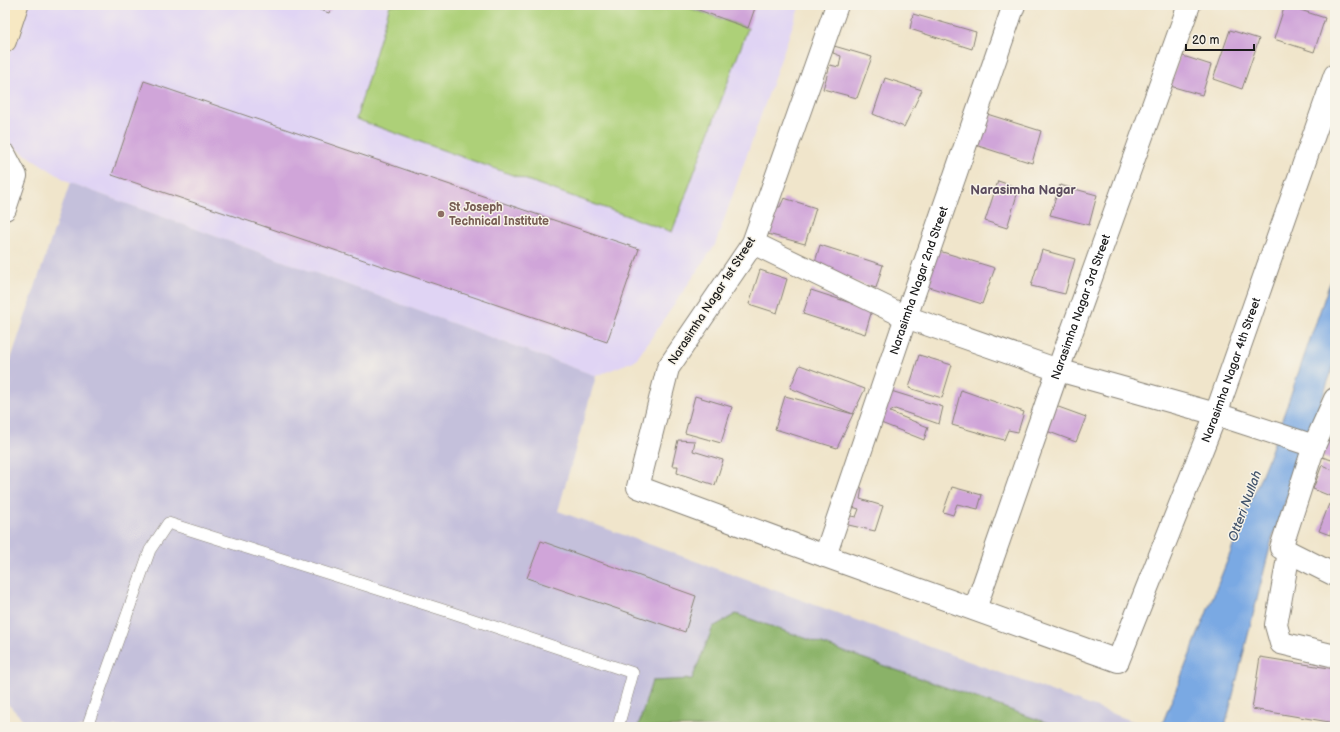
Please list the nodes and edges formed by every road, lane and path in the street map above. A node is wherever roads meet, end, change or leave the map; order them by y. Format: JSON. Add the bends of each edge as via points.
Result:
{"nodes":[{"id":1,"x":18,"y":5,"type":"edge"},
{"id":2,"x":837,"y":5,"type":"edge"},
{"id":3,"x":1014,"y":5,"type":"edge"},
{"id":4,"x":1189,"y":5,"type":"edge"},
{"id":5,"x":5,"y":41,"type":"edge"},
{"id":6,"x":1335,"y":75,"type":"edge"},
{"id":7,"x":5,"y":155,"type":"edge"},
{"id":8,"x":5,"y":209,"type":"edge"},
{"id":9,"x":753,"y":243,"type":"junction"},
{"id":10,"x":906,"y":317,"type":"junction"},
{"id":11,"x":1058,"y":370,"type":"junction"},
{"id":12,"x":1335,"y":399,"type":"edge"},
{"id":13,"x":1216,"y":414,"type":"junction"},
{"id":14,"x":1312,"y":446,"type":"junction"},
{"id":15,"x":1289,"y":552,"type":"junction"},
{"id":16,"x":825,"y":556,"type":"junction"},
{"id":17,"x":1335,"y":575,"type":"edge"},
{"id":18,"x":975,"y":609,"type":"junction"},
{"id":19,"x":1335,"y":656,"type":"edge"},
{"id":20,"x":87,"y":727,"type":"edge"},
{"id":21,"x":618,"y":727,"type":"edge"}],
"edges":[{"from":1,"to":5,"type":"street"},
{"from":2,"to":9,"type":"street","name":"Narasimha Nagar 1st Street"},
{"from":3,"to":10,"type":"street","name":"Narasimha Nagar 2nd Street"},
{"from":4,"to":11,"type":"street","name":"Narasimha Nagar 3rd Street"},
{"from":6,"to":13,"type":"street","name":"Narasimha Nagar 4th Street"},
{"from":7,"to":8,"type":"street","via":[[16,176]]},
{"from":9,"to":10,"type":"street"},
{"from":9,"to":16,"type":"street","name":"Narasimha Nagar 1st Street","via":[[668,368],[638,487]]},
{"from":10,"to":11,"type":"street"},
{"from":10,"to":16,"type":"street","name":"Narasimha Nagar 2nd Street"},
{"from":11,"to":13,"type":"street"},
{"from":11,"to":18,"type":"street","name":"Narasimha Nagar 3rd Street"},
{"from":12,"to":14,"type":"street"},
{"from":13,"to":14,"type":"street"},
{"from":13,"to":18,"type":"street","name":"Narasimha Nagar 4th Street","via":[[1118,661]]},
{"from":14,"to":15,"type":"street","via":[[1281,548]]},
{"from":15,"to":17,"type":"street"},
{"from":15,"to":19,"type":"street","via":[[1276,625],[1281,643]]},
{"from":16,"to":18,"type":"street"},
{"from":20,"to":21,"type":"lane","via":[[150,550],[168,523],[453,613],[632,673]]}]}
